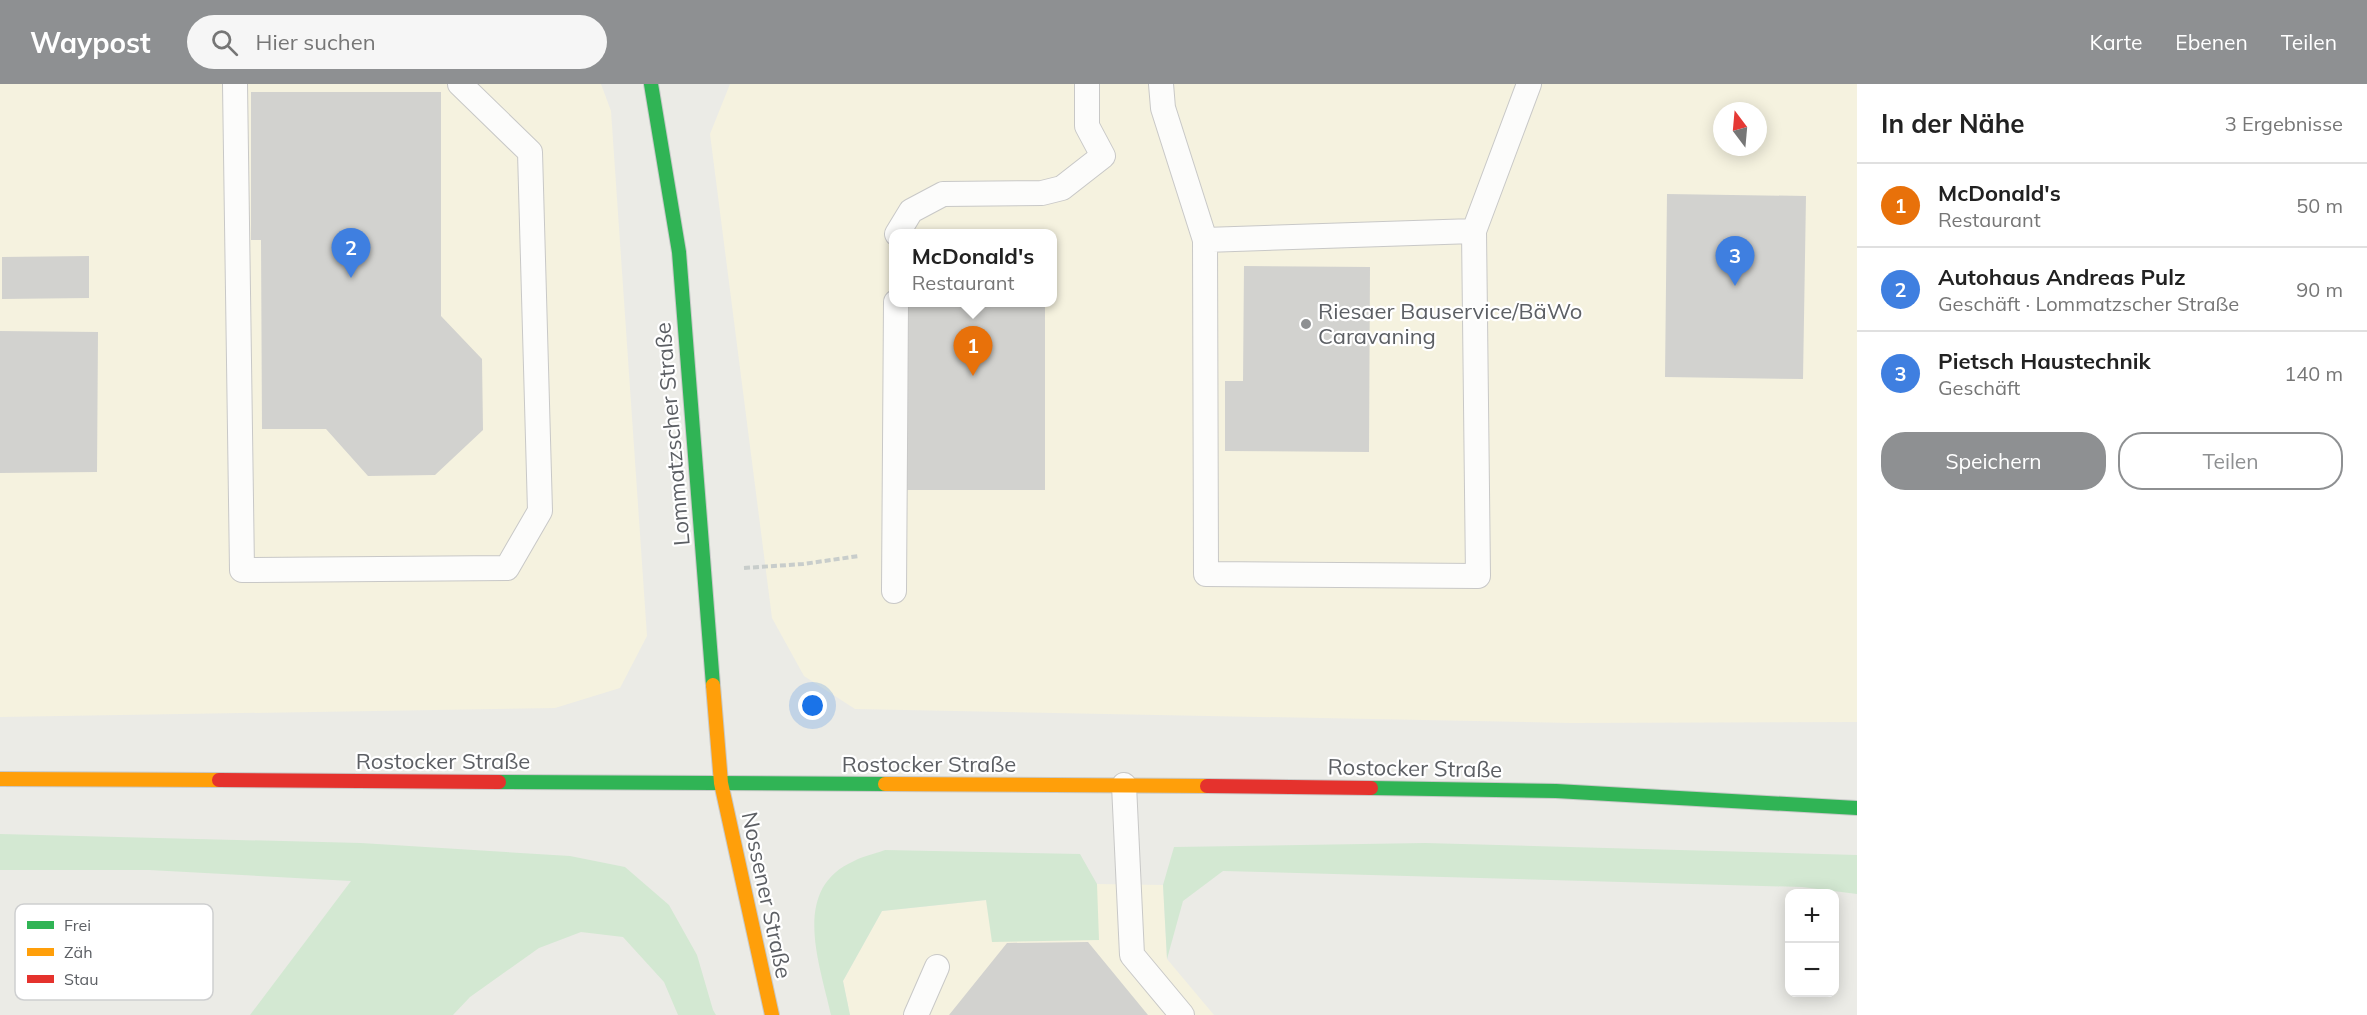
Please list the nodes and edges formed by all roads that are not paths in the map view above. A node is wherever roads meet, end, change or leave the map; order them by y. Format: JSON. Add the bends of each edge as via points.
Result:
{"nodes":[{"id":1,"x":235,"y":84,"type":"edge"},
{"id":2,"x":460,"y":84,"type":"edge"},
{"id":3,"x":651,"y":84,"type":"edge"},
{"id":4,"x":1087,"y":84,"type":"edge"},
{"id":5,"x":1161,"y":84,"type":"edge"},
{"id":6,"x":1529,"y":84,"type":"edge"},
{"id":7,"x":900,"y":229,"type":"edge"},
{"id":8,"x":1473,"y":231,"type":"junction"},
{"id":9,"x":1205,"y":240,"type":"junction"},
{"id":10,"x":896,"y":307,"type":"edge"},
{"id":11,"x":894,"y":591,"type":"dead end"},
{"id":12,"x":0,"y":779,"type":"edge"},
{"id":13,"x":721,"y":783,"type":"junction"},
{"id":14,"x":1125,"y":785,"type":"junction"},
{"id":15,"x":1857,"y":808,"type":"edge"},
{"id":16,"x":937,"y":967,"type":"dead end"},
{"id":17,"x":772,"y":1015,"type":"edge"},
{"id":18,"x":916,"y":1015,"type":"edge"},
{"id":19,"x":1182,"y":1015,"type":"edge"}],
"edges":[{"from":1,"to":2,"type":"lane","via":[[242,570],[507,568],[540,512],[530,152]]},
{"from":3,"to":13,"type":"street","name":"Lommatzscher Straße","via":[[679,252]]},
{"from":4,"to":7,"type":"lane","via":[[1087,126],[1103,156],[1062,188],[1042,193],[943,194],[911,211]]},
{"from":5,"to":9,"type":"lane","via":[[1163,108]]},
{"from":6,"to":8,"type":"lane"},
{"from":8,"to":9,"type":"lane"},
{"from":8,"to":9,"type":"lane","via":[[1478,576],[1206,574]]},
{"from":10,"to":11,"type":"lane"},
{"from":12,"to":13,"type":"street","name":"Rostocker Straße"},
{"from":13,"to":14,"type":"street","name":"Rostocker Straße"},
{"from":13,"to":17,"type":"street","name":"Nossener Straße"},
{"from":14,"to":15,"type":"street","name":"Rostocker Straße","via":[[1556,791]]},
{"from":14,"to":19,"type":"lane","via":[[1132,955]]},
{"from":16,"to":18,"type":"lane"}]}
